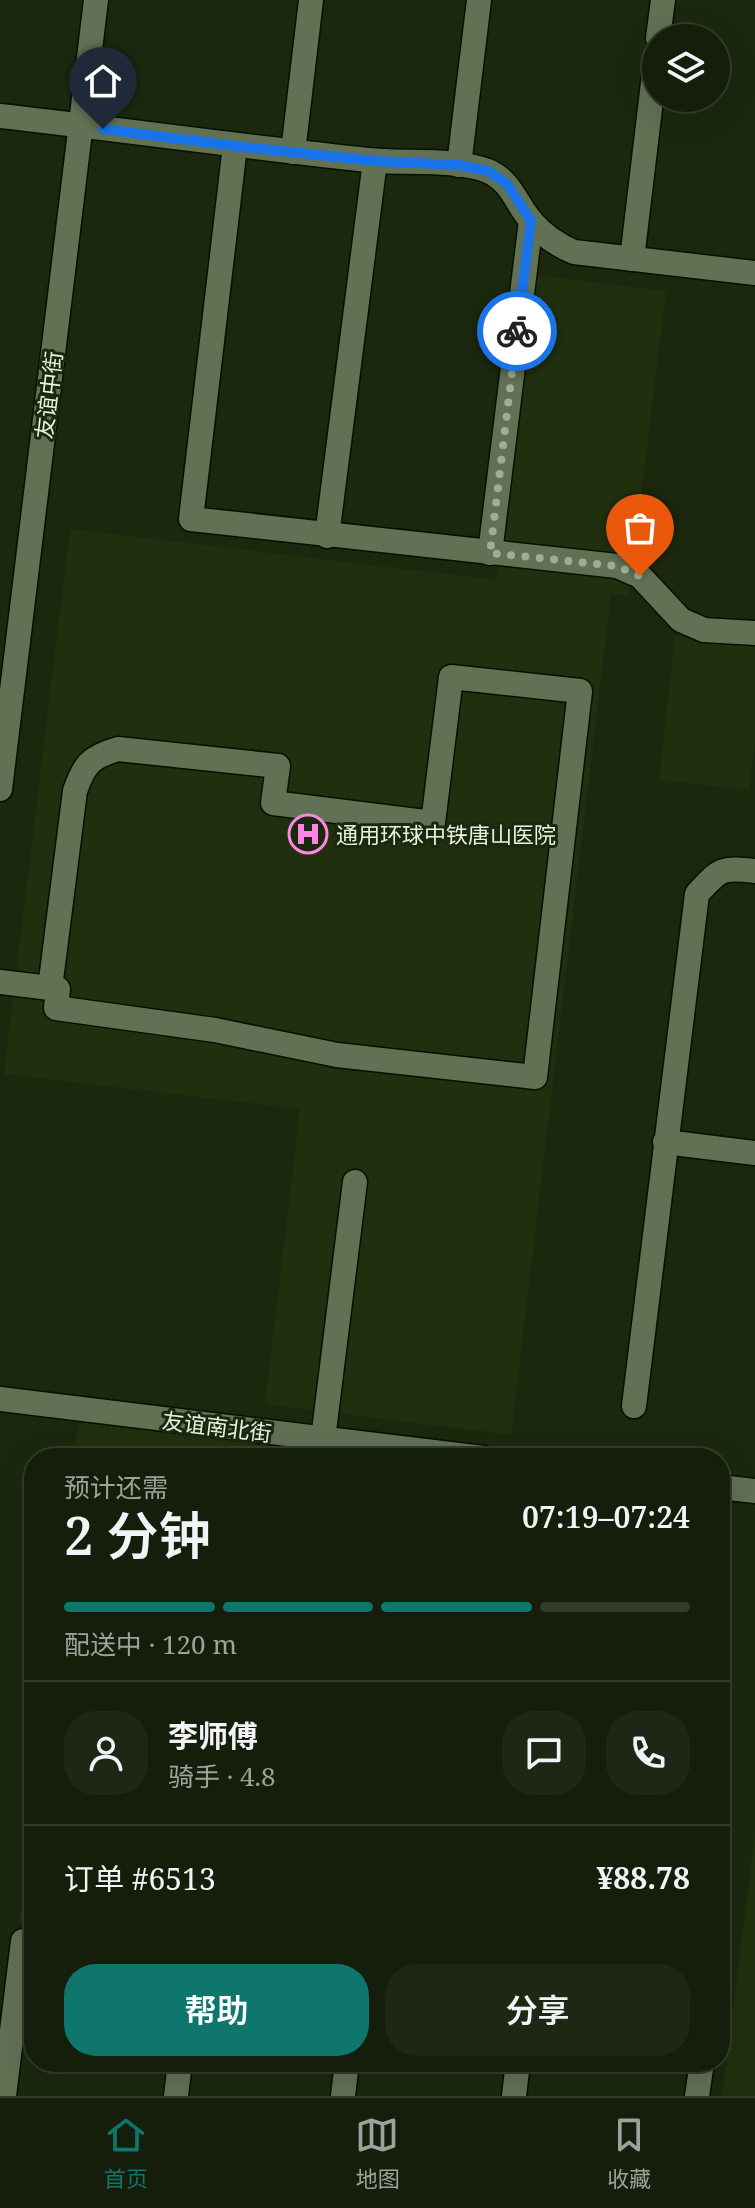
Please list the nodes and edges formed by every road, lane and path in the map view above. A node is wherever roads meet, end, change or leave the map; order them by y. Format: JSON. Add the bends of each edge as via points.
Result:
{"nodes":[{"id":1,"x":96,"y":0,"type":"edge"},
{"id":2,"x":311,"y":0,"type":"edge"},
{"id":3,"x":479,"y":0,"type":"edge"},
{"id":4,"x":663,"y":0,"type":"edge"},
{"id":5,"x":660,"y":24,"type":"edge"},
{"id":6,"x":650,"y":112,"type":"edge"},
{"id":7,"x":0,"y":116,"type":"edge"},
{"id":8,"x":81,"y":126,"type":"junction"},
{"id":9,"x":235,"y":146,"type":"junction"},
{"id":10,"x":293,"y":152,"type":"junction"},
{"id":11,"x":375,"y":161,"type":"junction"},
{"id":12,"x":459,"y":165,"type":"junction"},
{"id":13,"x":531,"y":221,"type":"junction"},
{"id":14,"x":632,"y":259,"type":"junction"},
{"id":15,"x":755,"y":273,"type":"edge"},
{"id":16,"x":327,"y":536,"type":"junction"},
{"id":17,"x":490,"y":553,"type":"junction"},
{"id":18,"x":755,"y":633,"type":"edge"},
{"id":19,"x":9,"y":648,"type":"edge"},
{"id":20,"x":0,"y":789,"type":"edge"},
{"id":21,"x":755,"y":871,"type":"edge"},
{"id":22,"x":0,"y":982,"type":"edge"},
{"id":23,"x":50,"y":988,"type":"junction"},
{"id":24,"x":665,"y":1142,"type":"junction"},
{"id":25,"x":755,"y":1153,"type":"edge"},
{"id":26,"x":355,"y":1182,"type":"dead end"},
{"id":27,"x":0,"y":1399,"type":"edge"},
{"id":28,"x":634,"y":1406,"type":"dead end"},
{"id":29,"x":338,"y":1446,"type":"edge"},
{"id":30,"x":362,"y":1448,"type":"edge"},
{"id":31,"x":730,"y":1488,"type":"edge"},
{"id":32,"x":755,"y":1491,"type":"edge"},
{"id":33,"x":19,"y":1940,"type":"edge"},
{"id":34,"x":179,"y":2072,"type":"edge"},
{"id":35,"x":346,"y":2072,"type":"edge"},
{"id":36,"x":517,"y":2072,"type":"edge"},
{"id":37,"x":701,"y":2072,"type":"edge"},
{"id":38,"x":4,"y":2096,"type":"edge"},
{"id":39,"x":176,"y":2096,"type":"edge"},
{"id":40,"x":343,"y":2096,"type":"edge"},
{"id":41,"x":514,"y":2096,"type":"edge"},
{"id":42,"x":697,"y":2096,"type":"edge"}],
"edges":[{"from":1,"to":8,"type":"street","name":"友谊中街"},
{"from":2,"to":10,"type":"street"},
{"from":3,"to":12,"type":"street"},
{"from":4,"to":5,"type":"street"},
{"from":6,"to":14,"type":"street"},
{"from":7,"to":8,"type":"street"},
{"from":8,"to":9,"type":"street"},
{"from":8,"to":19,"type":"street","name":"友谊中街"},
{"from":9,"to":10,"type":"street"},
{"from":9,"to":16,"type":"street","via":[[191,519]]},
{"from":10,"to":11,"type":"street"},
{"from":11,"to":12,"type":"street"},
{"from":11,"to":16,"type":"street"},
{"from":12,"to":13,"type":"street","via":[[488,171],[507,184]]},
{"from":13,"to":14,"type":"street","via":[[556,245],[574,252]]},
{"from":13,"to":17,"type":"street"},
{"from":14,"to":15,"type":"street"},
{"from":16,"to":17,"type":"street"},
{"from":17,"to":18,"type":"street","via":[[617,566],[640,576],[681,620],[704,630]]},
{"from":19,"to":20,"type":"street","name":"友谊中街"},
{"from":21,"to":24,"type":"street","via":[[729,868],[697,894]]},
{"from":22,"to":23,"type":"street"},
{"from":23,"to":23,"type":"street","via":[[58,989],[56,1008],[215,1030],[337,1055],[535,1077],[580,691],[451,677],[433,823],[273,803],[278,766],[118,749],[98,754],[82,770],[75,791]]},
{"from":24,"to":25,"type":"street"},
{"from":24,"to":28,"type":"street"},
{"from":26,"to":29,"type":"street"},
{"from":27,"to":29,"type":"street","name":"友谊南北街"},
{"from":29,"to":30,"type":"street","name":"友谊南北街"},
{"from":31,"to":32,"type":"street"},
{"from":33,"to":38,"type":"street"},
{"from":34,"to":39,"type":"street"},
{"from":35,"to":40,"type":"street"},
{"from":36,"to":41,"type":"street"},
{"from":37,"to":42,"type":"street"}]}
